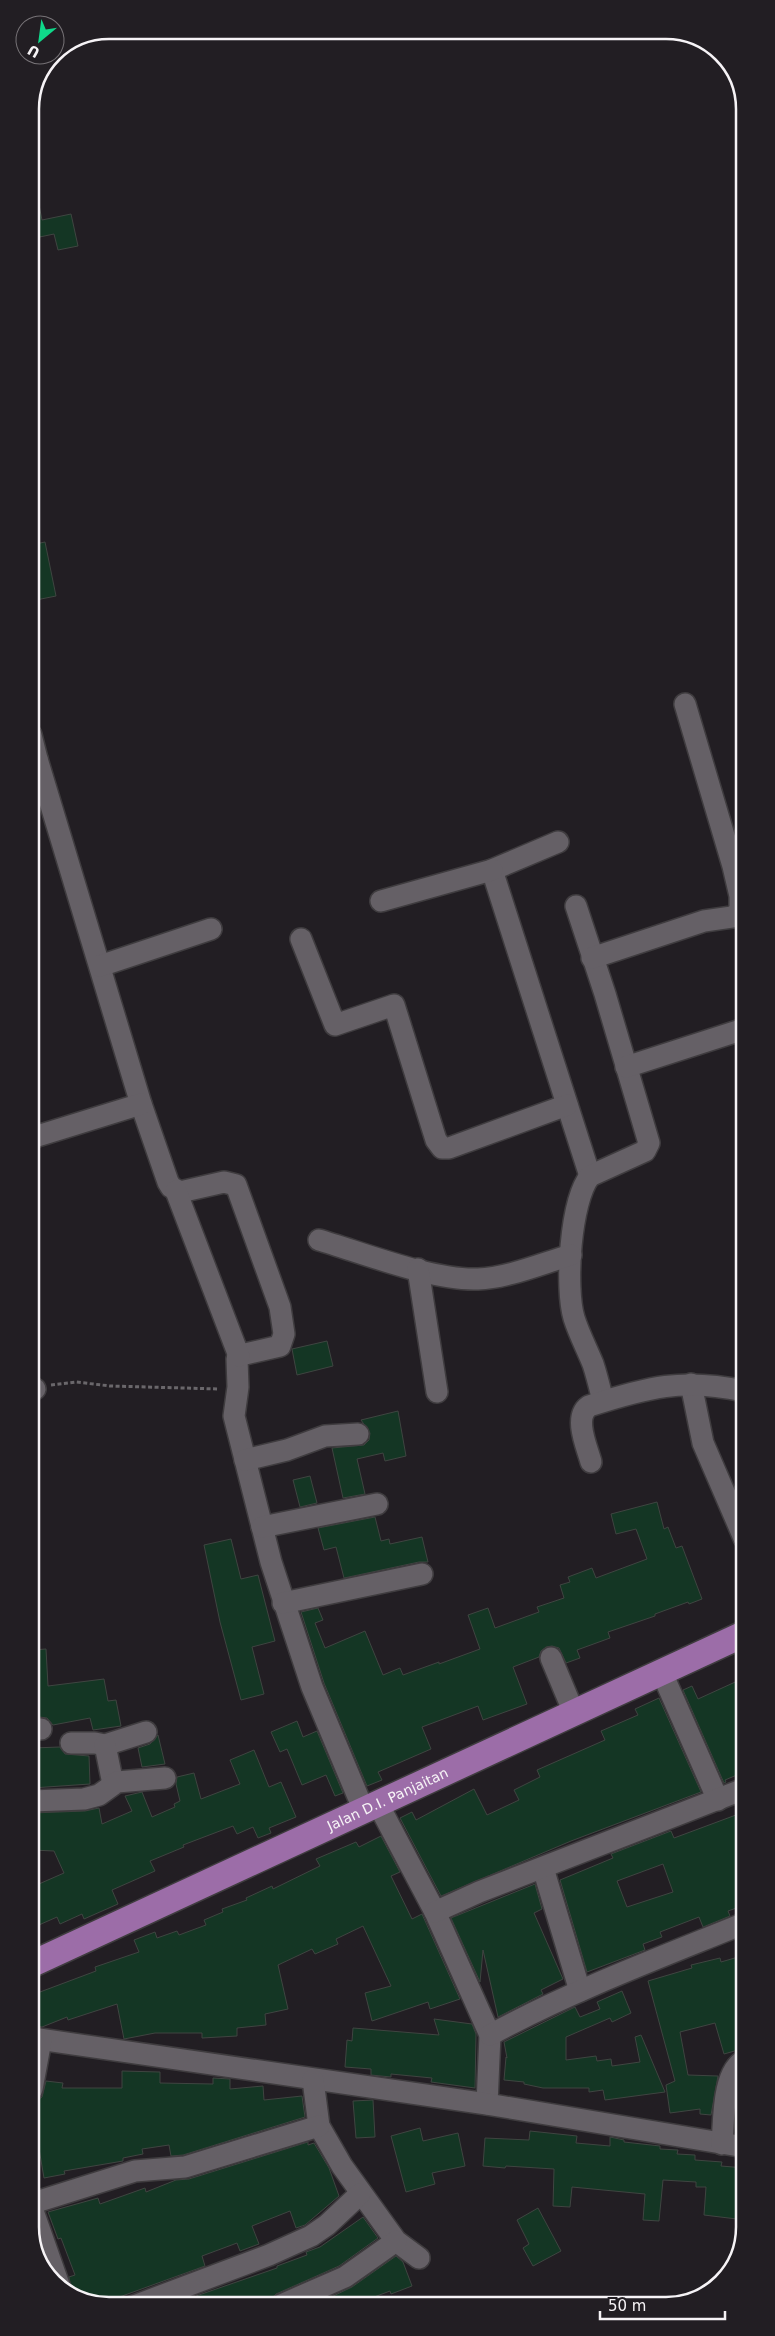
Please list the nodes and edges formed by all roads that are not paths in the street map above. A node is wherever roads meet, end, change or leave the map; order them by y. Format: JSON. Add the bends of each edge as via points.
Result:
{"nodes":[{"id":1,"x":685,"y":704,"type":"dead end"},
{"id":2,"x":39,"y":780,"type":"edge"},
{"id":3,"x":558,"y":842,"type":"dead end"},
{"id":4,"x":492,"y":870,"type":"junction"},
{"id":5,"x":736,"y":876,"type":"edge"},
{"id":6,"x":381,"y":901,"type":"dead end"},
{"id":7,"x":576,"y":906,"type":"dead end"},
{"id":8,"x":736,"y":914,"type":"edge"},
{"id":9,"x":211,"y":929,"type":"dead end"},
{"id":10,"x":301,"y":939,"type":"dead end"},
{"id":11,"x":592,"y":958,"type":"junction"},
{"id":12,"x":100,"y":966,"type":"junction"},
{"id":13,"x":736,"y":1032,"type":"edge"},
{"id":14,"x":626,"y":1067,"type":"junction"},
{"id":15,"x":140,"y":1104,"type":"junction"},
{"id":16,"x":567,"y":1104,"type":"junction"},
{"id":17,"x":39,"y":1136,"type":"edge"},
{"id":18,"x":590,"y":1176,"type":"junction"},
{"id":19,"x":176,"y":1191,"type":"junction"},
{"id":20,"x":319,"y":1240,"type":"dead end"},
{"id":21,"x":571,"y":1255,"type":"junction"},
{"id":22,"x":418,"y":1269,"type":"junction"},
{"id":23,"x":239,"y":1356,"type":"junction"},
{"id":24,"x":691,"y":1384,"type":"junction"},
{"id":25,"x":736,"y":1390,"type":"edge"},
{"id":26,"x":437,"y":1392,"type":"dead end"},
{"id":27,"x":603,"y":1401,"type":"junction"},
{"id":28,"x":358,"y":1434,"type":"dead end"},
{"id":29,"x":245,"y":1460,"type":"junction"},
{"id":30,"x":591,"y":1462,"type":"dead end"},
{"id":31,"x":377,"y":1504,"type":"dead end"},
{"id":32,"x":736,"y":1519,"type":"edge"},
{"id":33,"x":262,"y":1527,"type":"junction"},
{"id":34,"x":422,"y":1574,"type":"dead end"},
{"id":35,"x":283,"y":1603,"type":"junction"},
{"id":36,"x":736,"y":1638,"type":"edge"},
{"id":37,"x":551,"y":1658,"type":"dead end"},
{"id":38,"x":662,"y":1673,"type":"junction"},
{"id":39,"x":574,"y":1713,"type":"junction"},
{"id":40,"x":146,"y":1732,"type":"dead end"},
{"id":41,"x":71,"y":1743,"type":"dead end"},
{"id":42,"x":105,"y":1745,"type":"junction"},
{"id":43,"x":165,"y":1778,"type":"dead end"},
{"id":44,"x":113,"y":1784,"type":"junction"},
{"id":45,"x":736,"y":1793,"type":"edge"},
{"id":46,"x":718,"y":1800,"type":"junction"},
{"id":47,"x":39,"y":1801,"type":"edge"},
{"id":48,"x":371,"y":1808,"type":"junction"},
{"id":49,"x":543,"y":1868,"type":"junction"},
{"id":50,"x":435,"y":1912,"type":"junction"},
{"id":51,"x":736,"y":1927,"type":"edge"},
{"id":52,"x":39,"y":1961,"type":"edge"},
{"id":53,"x":580,"y":1991,"type":"junction"},
{"id":54,"x":490,"y":2035,"type":"junction"},
{"id":55,"x":39,"y":2039,"type":"edge"},
{"id":56,"x":736,"y":2069,"type":"edge"},
{"id":57,"x":313,"y":2080,"type":"junction"},
{"id":58,"x":487,"y":2104,"type":"junction"},
{"id":59,"x":320,"y":2126,"type":"junction"},
{"id":60,"x":722,"y":2144,"type":"junction"},
{"id":61,"x":736,"y":2146,"type":"edge"},
{"id":62,"x":360,"y":2194,"type":"junction"},
{"id":63,"x":39,"y":2200,"type":"edge"},
{"id":64,"x":39,"y":2228,"type":"edge"},
{"id":65,"x":396,"y":2241,"type":"junction"},
{"id":66,"x":419,"y":2258,"type":"dead end"},
{"id":67,"x":54,"y":2270,"type":"edge"},
{"id":68,"x":158,"y":2297,"type":"edge"},
{"id":69,"x":299,"y":2297,"type":"edge"}],
"edges":[{"from":1,"to":5,"type":"street"},
{"from":2,"to":12,"type":"street"},
{"from":3,"to":4,"type":"street"},
{"from":4,"to":6,"type":"street"},
{"from":4,"to":16,"type":"street"},
{"from":7,"to":11,"type":"street"},
{"from":8,"to":11,"type":"street","via":[[704,921]]},
{"from":9,"to":12,"type":"street"},
{"from":10,"to":16,"type":"street","via":[[335,1025],[394,1006],[436,1140],[442,1148]]},
{"from":11,"to":14,"type":"street","via":[[606,994]]},
{"from":12,"to":15,"type":"street"},
{"from":13,"to":14,"type":"street"},
{"from":14,"to":18,"type":"street","via":[[648,1146],[645,1151]]},
{"from":15,"to":17,"type":"street"},
{"from":15,"to":19,"type":"street","via":[[158,1158]]},
{"from":16,"to":18,"type":"street"},
{"from":18,"to":21,"type":"street","via":[[577,1203]]},
{"from":19,"to":23,"type":"street"},
{"from":19,"to":23,"type":"street","via":[[185,1192],[224,1182],[233,1183],[237,1188],[280,1307],[284,1329],[284,1340],[278,1348]]},
{"from":20,"to":22,"type":"street"},
{"from":21,"to":22,"type":"street","via":[[478,1279]]},
{"from":21,"to":27,"type":"street","via":[[570,1300]]},
{"from":22,"to":26,"type":"street"},
{"from":23,"to":29,"type":"street","via":[[234,1416]]},
{"from":24,"to":25,"type":"street"},
{"from":24,"to":27,"type":"street","via":[[658,1386]]},
{"from":24,"to":32,"type":"street","via":[[703,1443]]},
{"from":27,"to":30,"type":"street","via":[[589,1406],[582,1414]]},
{"from":28,"to":29,"type":"street","via":[[326,1436],[288,1450]]},
{"from":29,"to":33,"type":"street"},
{"from":31,"to":33,"type":"street"},
{"from":33,"to":35,"type":"street"},
{"from":34,"to":35,"type":"street"},
{"from":35,"to":48,"type":"street","via":[[312,1687]]},
{"from":36,"to":38,"type":"main road","name":"Jalan D.I. Panjaitan"},
{"from":37,"to":39,"type":"street"},
{"from":38,"to":39,"type":"main road","name":"Jalan D.I. Panjaitan"},
{"from":38,"to":46,"type":"street"},
{"from":39,"to":48,"type":"main road","name":"Jalan D.I. Panjaitan"},
{"from":40,"to":42,"type":"street"},
{"from":41,"to":42,"type":"street"},
{"from":42,"to":44,"type":"street"},
{"from":43,"to":44,"type":"street"},
{"from":44,"to":47,"type":"street","via":[[94,1797]]},
{"from":45,"to":46,"type":"street"},
{"from":46,"to":49,"type":"street"},
{"from":48,"to":50,"type":"street"},
{"from":48,"to":52,"type":"main road","name":"Jalan D.I. Panjaitan"},
{"from":49,"to":50,"type":"street"},
{"from":49,"to":53,"type":"street"},
{"from":50,"to":54,"type":"street"},
{"from":51,"to":53,"type":"street"},
{"from":53,"to":54,"type":"street"},
{"from":54,"to":58,"type":"street"},
{"from":55,"to":57,"type":"street"},
{"from":56,"to":60,"type":"street","via":[[725,2095]]},
{"from":57,"to":58,"type":"street"},
{"from":57,"to":59,"type":"street"},
{"from":58,"to":60,"type":"street"},
{"from":59,"to":62,"type":"street"},
{"from":59,"to":63,"type":"street","via":[[185,2167],[135,2171]]},
{"from":60,"to":61,"type":"street"},
{"from":62,"to":65,"type":"street"},
{"from":62,"to":68,"type":"street","via":[[311,2236]]},
{"from":64,"to":67,"type":"street"},
{"from":65,"to":66,"type":"street"},
{"from":65,"to":69,"type":"street","via":[[345,2277]]}]}
